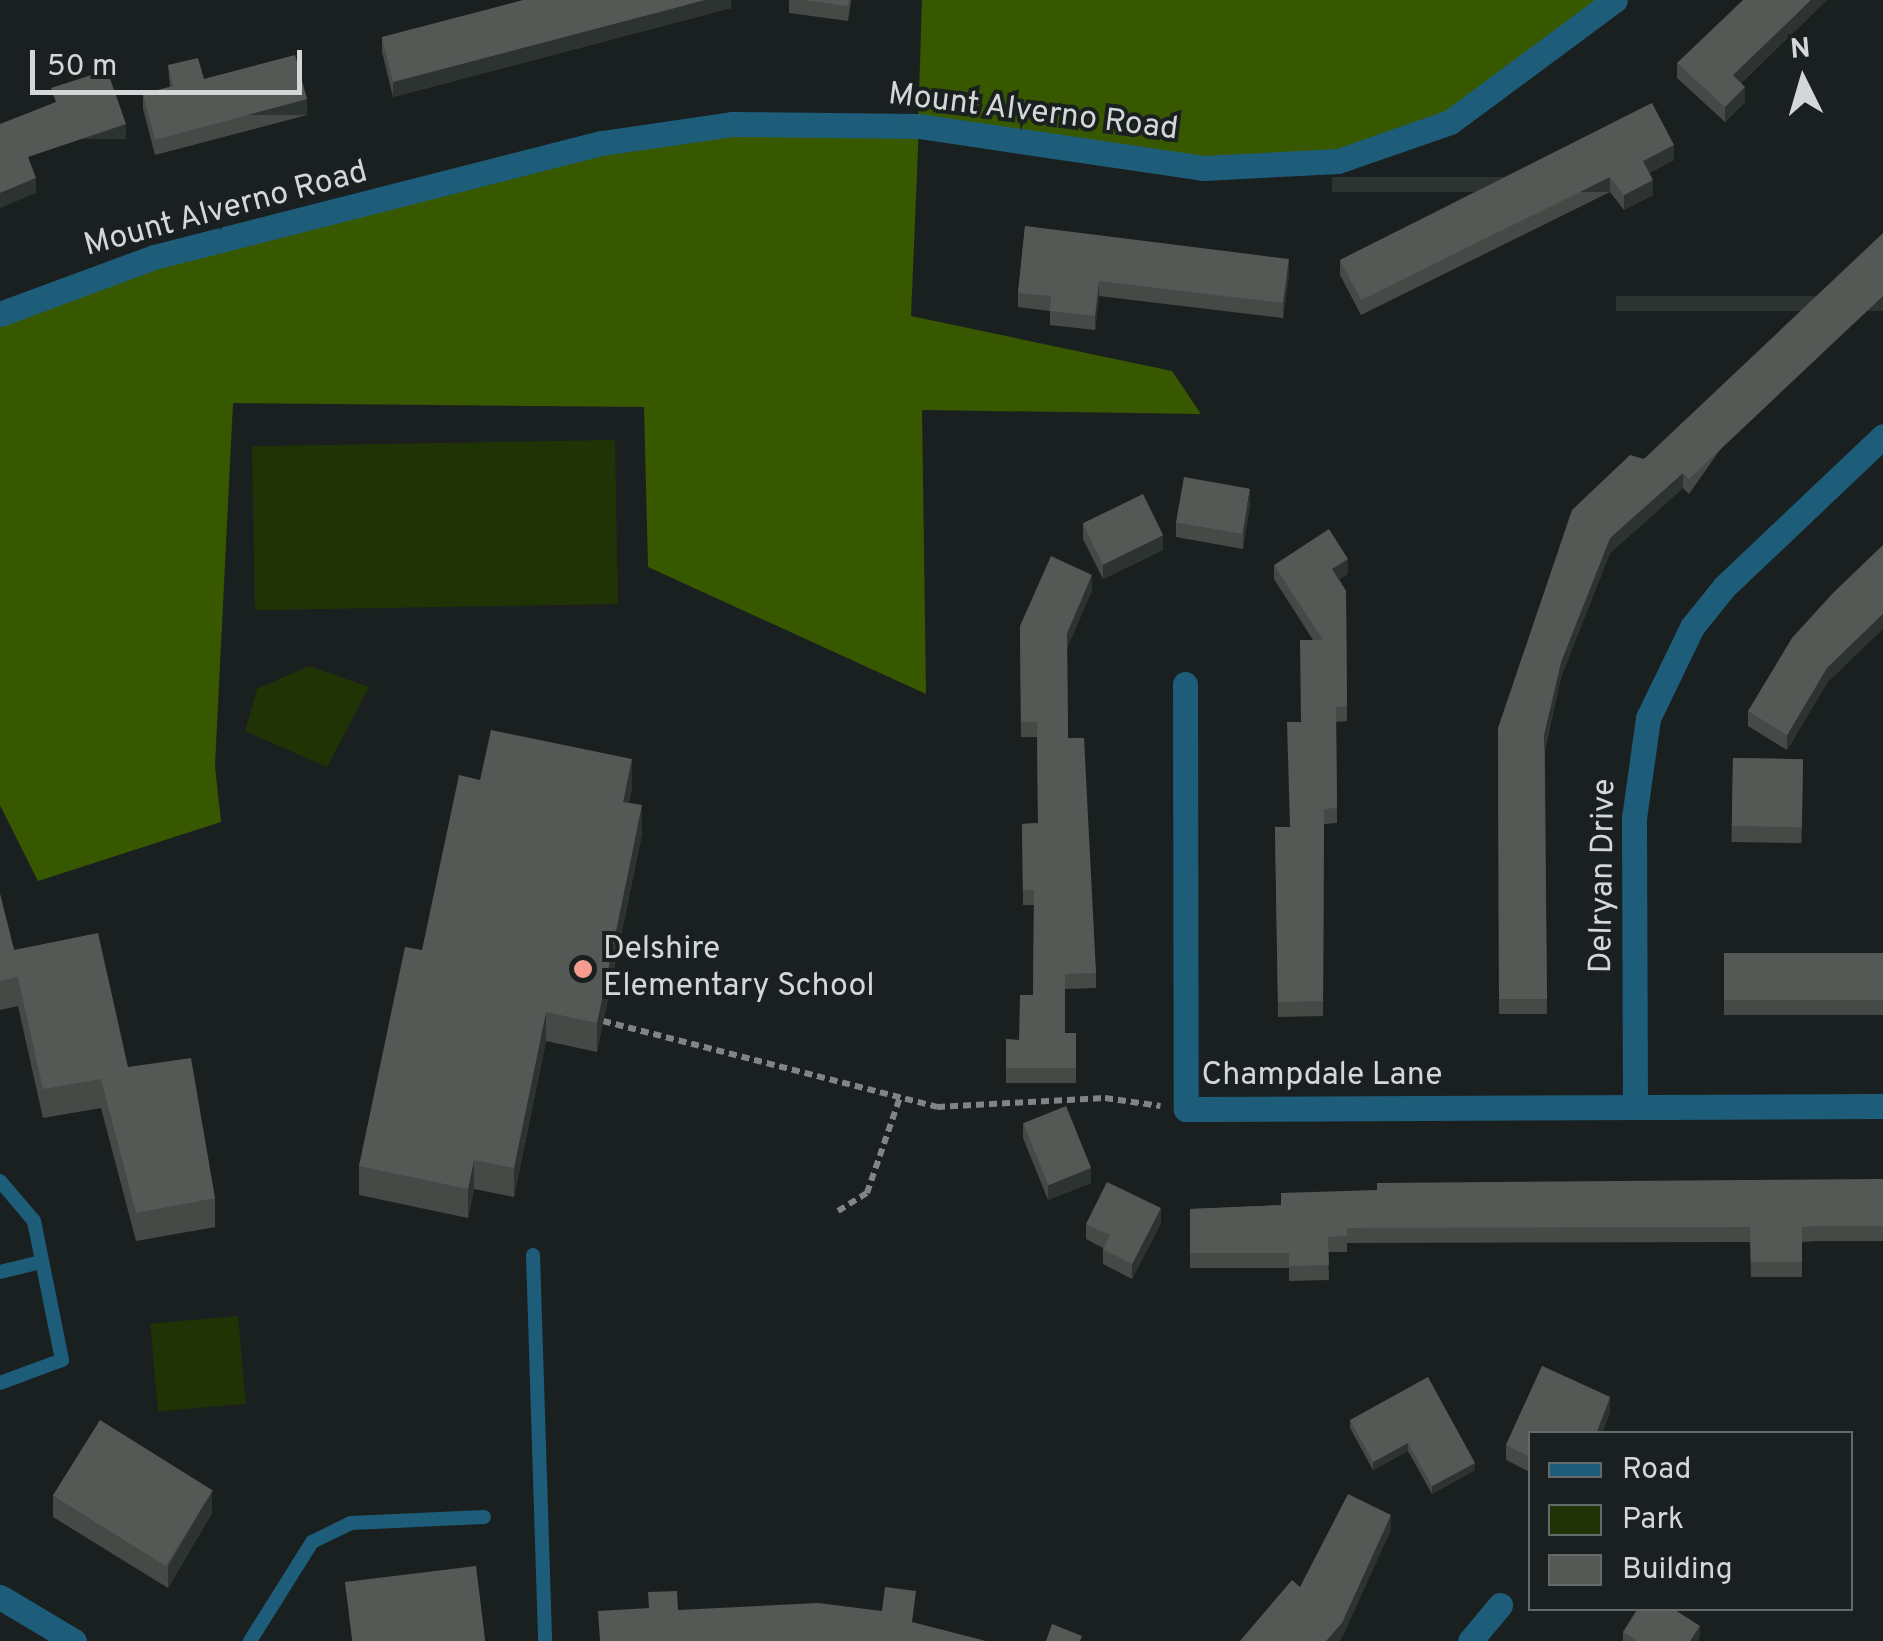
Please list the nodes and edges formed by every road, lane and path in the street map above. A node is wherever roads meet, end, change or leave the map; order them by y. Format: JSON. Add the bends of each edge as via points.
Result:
{"nodes":[{"id":1,"x":1615,"y":0,"type":"edge"},
{"id":2,"x":0,"y":314,"type":"edge"},
{"id":3,"x":1883,"y":436,"type":"edge"},
{"id":4,"x":1184,"y":684,"type":"dead end"},
{"id":5,"x":603,"y":1021,"type":"edge"},
{"id":6,"x":900,"y":1097,"type":"junction"},
{"id":7,"x":1883,"y":1106,"type":"edge"},
{"id":8,"x":1635,"y":1107,"type":"junction"},
{"id":9,"x":1186,"y":1110,"type":"junction"},
{"id":10,"x":0,"y":1181,"type":"edge"},
{"id":11,"x":838,"y":1211,"type":"dead end"},
{"id":12,"x":533,"y":1255,"type":"dead end"},
{"id":13,"x":41,"y":1262,"type":"junction"},
{"id":14,"x":0,"y":1272,"type":"edge"},
{"id":15,"x":0,"y":1383,"type":"edge"},
{"id":16,"x":484,"y":1517,"type":"dead end"},
{"id":17,"x":0,"y":1597,"type":"edge"},
{"id":18,"x":1500,"y":1605,"type":"dead end"},
{"id":19,"x":74,"y":1641,"type":"edge"},
{"id":20,"x":250,"y":1641,"type":"edge"},
{"id":21,"x":546,"y":1641,"type":"edge"},
{"id":22,"x":1470,"y":1641,"type":"edge"}],
"edges":[{"from":1,"to":2,"type":"street","name":"Mount Alverno Road","via":[[1450,122],[1338,161],[1203,168],[919,126],[732,124],[602,143],[154,257]]},
{"from":3,"to":8,"type":"street","name":"Delryan Drive","via":[[1724,588],[1692,627],[1648,718],[1634,818]]},
{"from":4,"to":9,"type":"street","name":"Champdale Lane"},
{"from":5,"to":6,"type":"path"},
{"from":6,"to":9,"type":"path","via":[[937,1107],[1105,1098]]},
{"from":6,"to":11,"type":"path","via":[[867,1193]]},
{"from":7,"to":8,"type":"street","name":"Champdale Lane"},
{"from":8,"to":9,"type":"street","name":"Champdale Lane"},
{"from":10,"to":13,"type":"lane","via":[[34,1221]]},
{"from":12,"to":21,"type":"lane"},
{"from":13,"to":14,"type":"lane"},
{"from":13,"to":15,"type":"lane","via":[[62,1360]]},
{"from":16,"to":20,"type":"lane","via":[[351,1523],[312,1542]]},
{"from":17,"to":19,"type":"street"},
{"from":18,"to":22,"type":"street"}]}
